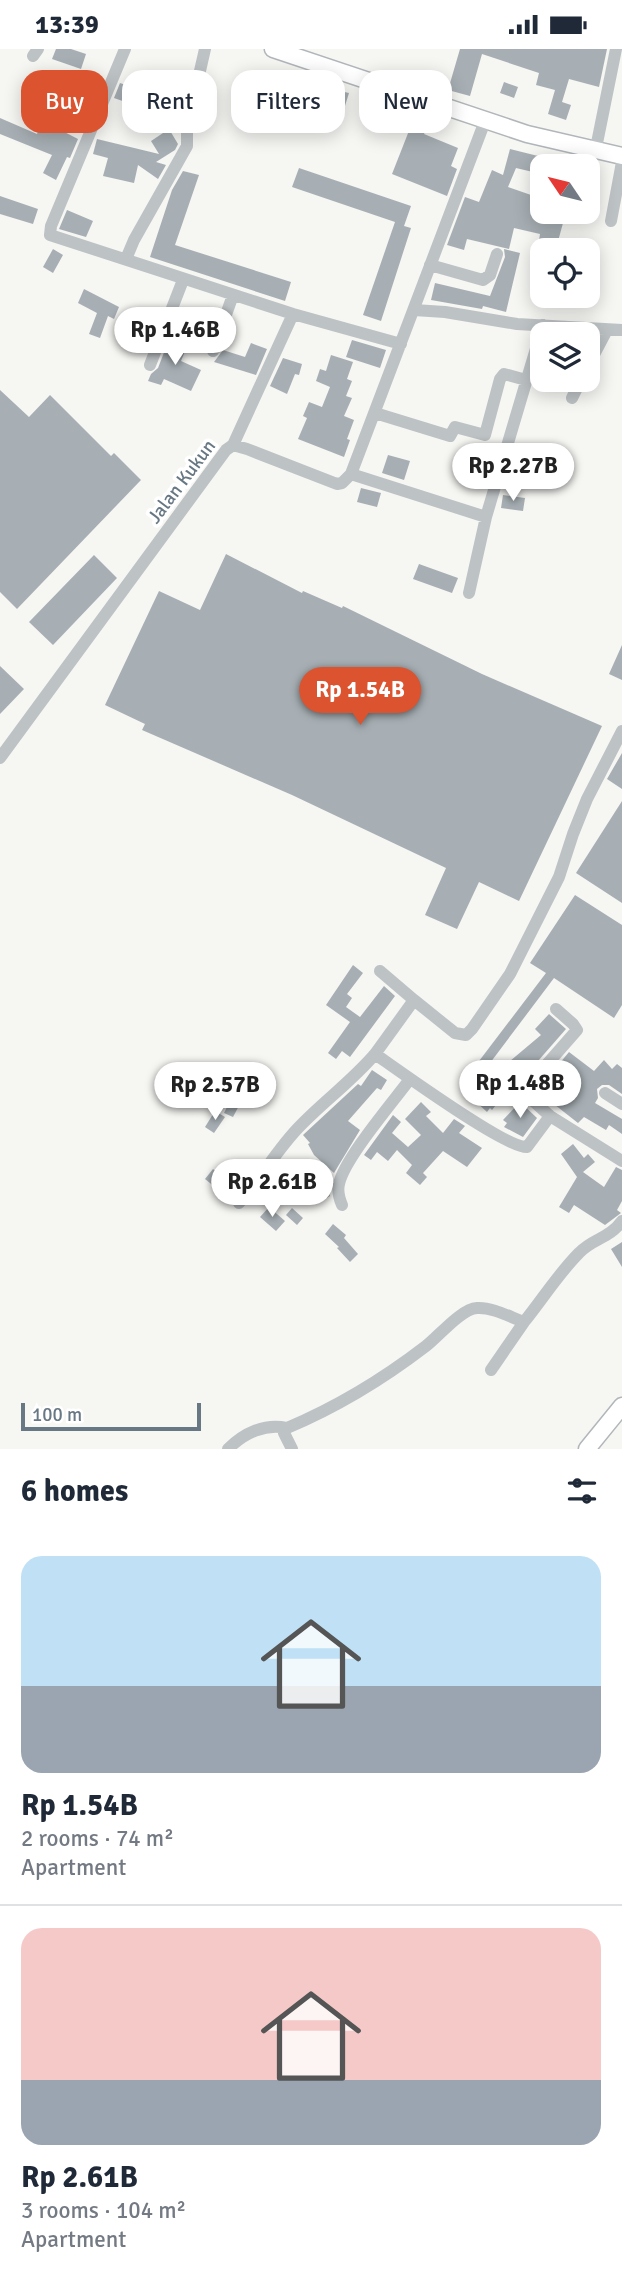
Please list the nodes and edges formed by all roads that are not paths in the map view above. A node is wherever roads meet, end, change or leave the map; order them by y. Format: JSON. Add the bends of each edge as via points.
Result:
{"nodes":[{"id":1,"x":125,"y":49,"type":"edge"},
{"id":2,"x":205,"y":49,"type":"edge"},
{"id":3,"x":273,"y":49,"type":"edge"},
{"id":4,"x":616,"y":49,"type":"edge"},
{"id":5,"x":485,"y":121,"type":"junction"},
{"id":6,"x":592,"y":149,"type":"junction"},
{"id":7,"x":622,"y":156,"type":"edge"},
{"id":8,"x":622,"y":162,"type":"edge"},
{"id":9,"x":611,"y":221,"type":"dead end"},
{"id":10,"x":497,"y":254,"type":"dead end"},
{"id":11,"x":126,"y":259,"type":"junction"},
{"id":12,"x":430,"y":265,"type":"junction"},
{"id":13,"x":183,"y":280,"type":"junction"},
{"id":14,"x":233,"y":295,"type":"junction"},
{"id":15,"x":414,"y":310,"type":"junction"},
{"id":16,"x":293,"y":314,"type":"junction"},
{"id":17,"x":530,"y":324,"type":"edge"},
{"id":18,"x":600,"y":329,"type":"edge"},
{"id":19,"x":607,"y":330,"type":"junction"},
{"id":20,"x":622,"y":330,"type":"edge"},
{"id":21,"x":600,"y":343,"type":"edge"},
{"id":22,"x":401,"y":344,"type":"junction"},
{"id":23,"x":213,"y":351,"type":"dead end"},
{"id":24,"x":150,"y":365,"type":"dead end"},
{"id":25,"x":530,"y":367,"type":"edge"},
{"id":26,"x":526,"y":380,"type":"junction"},
{"id":27,"x":575,"y":392,"type":"edge"},
{"id":28,"x":572,"y":398,"type":"dead end"},
{"id":29,"x":375,"y":413,"type":"junction"},
{"id":30,"x":233,"y":445,"type":"junction"},
{"id":31,"x":351,"y":474,"type":"junction"},
{"id":32,"x":486,"y":517,"type":"junction"},
{"id":33,"x":469,"y":593,"type":"dead end"},
{"id":34,"x":622,"y":730,"type":"edge"},
{"id":35,"x":0,"y":758,"type":"edge"},
{"id":36,"x":380,"y":971,"type":"dead end"},
{"id":37,"x":414,"y":1000,"type":"junction"},
{"id":38,"x":556,"y":1009,"type":"dead end"},
{"id":39,"x":375,"y":1054,"type":"junction"},
{"id":40,"x":410,"y":1079,"type":"junction"},
{"id":41,"x":509,"y":1079,"type":"dead end"},
{"id":42,"x":605,"y":1093,"type":"dead end"},
{"id":43,"x":526,"y":1096,"type":"junction"},
{"id":44,"x":622,"y":1104,"type":"edge"},
{"id":45,"x":550,"y":1116,"type":"junction"},
{"id":46,"x":622,"y":1161,"type":"edge"},
{"id":47,"x":239,"y":1203,"type":"dead end"},
{"id":48,"x":342,"y":1205,"type":"dead end"},
{"id":49,"x":622,"y":1221,"type":"edge"},
{"id":50,"x":524,"y":1322,"type":"junction"},
{"id":51,"x":491,"y":1370,"type":"dead end"},
{"id":52,"x":622,"y":1406,"type":"edge"},
{"id":53,"x":287,"y":1428,"type":"junction"},
{"id":54,"x":228,"y":1449,"type":"edge"},
{"id":55,"x":292,"y":1449,"type":"edge"},
{"id":56,"x":587,"y":1449,"type":"edge"}],
"edges":[{"from":1,"to":11,"type":"street","via":[[49,232]]},
{"from":2,"to":11,"type":"street","via":[[187,146]]},
{"from":3,"to":5,"type":"main road"},
{"from":4,"to":6,"type":"street"},
{"from":5,"to":6,"type":"main road"},
{"from":5,"to":12,"type":"street"},
{"from":6,"to":7,"type":"main road"},
{"from":8,"to":9,"type":"street"},
{"from":10,"to":12,"type":"street","via":[[490,275],[483,279]]},
{"from":11,"to":13,"type":"street"},
{"from":12,"to":15,"type":"street"},
{"from":13,"to":14,"type":"street"},
{"from":13,"to":24,"type":"street"},
{"from":14,"to":16,"type":"street"},
{"from":14,"to":23,"type":"street"},
{"from":15,"to":17,"type":"street"},
{"from":15,"to":22,"type":"street"},
{"from":16,"to":22,"type":"street"},
{"from":16,"to":30,"type":"street"},
{"from":18,"to":19,"type":"street"},
{"from":19,"to":20,"type":"street"},
{"from":19,"to":21,"type":"street"},
{"from":22,"to":29,"type":"street"},
{"from":25,"to":26,"type":"street"},
{"from":26,"to":29,"type":"street","via":[[504,374],[500,379],[485,436],[454,427],[450,436]]},
{"from":26,"to":32,"type":"street"},
{"from":27,"to":28,"type":"street"},
{"from":29,"to":31,"type":"street"},
{"from":30,"to":31,"type":"street","name":"Jalan Kukun","via":[[337,484]]},
{"from":30,"to":35,"type":"street","name":"Jalan Kukun","via":[[218,459]]},
{"from":31,"to":32,"type":"street"},
{"from":32,"to":33,"type":"street"},
{"from":34,"to":37,"type":"street","via":[[587,799],[541,913],[510,974],[472,1029],[463,1036],[455,1033]]},
{"from":36,"to":37,"type":"street"},
{"from":37,"to":39,"type":"street"},
{"from":38,"to":43,"type":"street","via":[[577,1030],[534,1079]]},
{"from":39,"to":40,"type":"street"},
{"from":39,"to":47,"type":"street","via":[[289,1137]]},
{"from":40,"to":45,"type":"street","via":[[521,1147],[527,1147]]},
{"from":40,"to":48,"type":"street","via":[[342,1175],[338,1189]]},
{"from":41,"to":43,"type":"street"},
{"from":42,"to":44,"type":"street"},
{"from":43,"to":45,"type":"street"},
{"from":45,"to":46,"type":"street"},
{"from":49,"to":50,"type":"street","via":[[609,1236],[577,1254]]},
{"from":50,"to":51,"type":"street"},
{"from":50,"to":53,"type":"street","via":[[491,1310],[476,1308],[464,1313],[394,1369],[329,1410]]},
{"from":52,"to":56,"type":"main road"},
{"from":53,"to":54,"type":"street","via":[[264,1426]]},
{"from":53,"to":55,"type":"street","via":[[284,1433]]}]}
